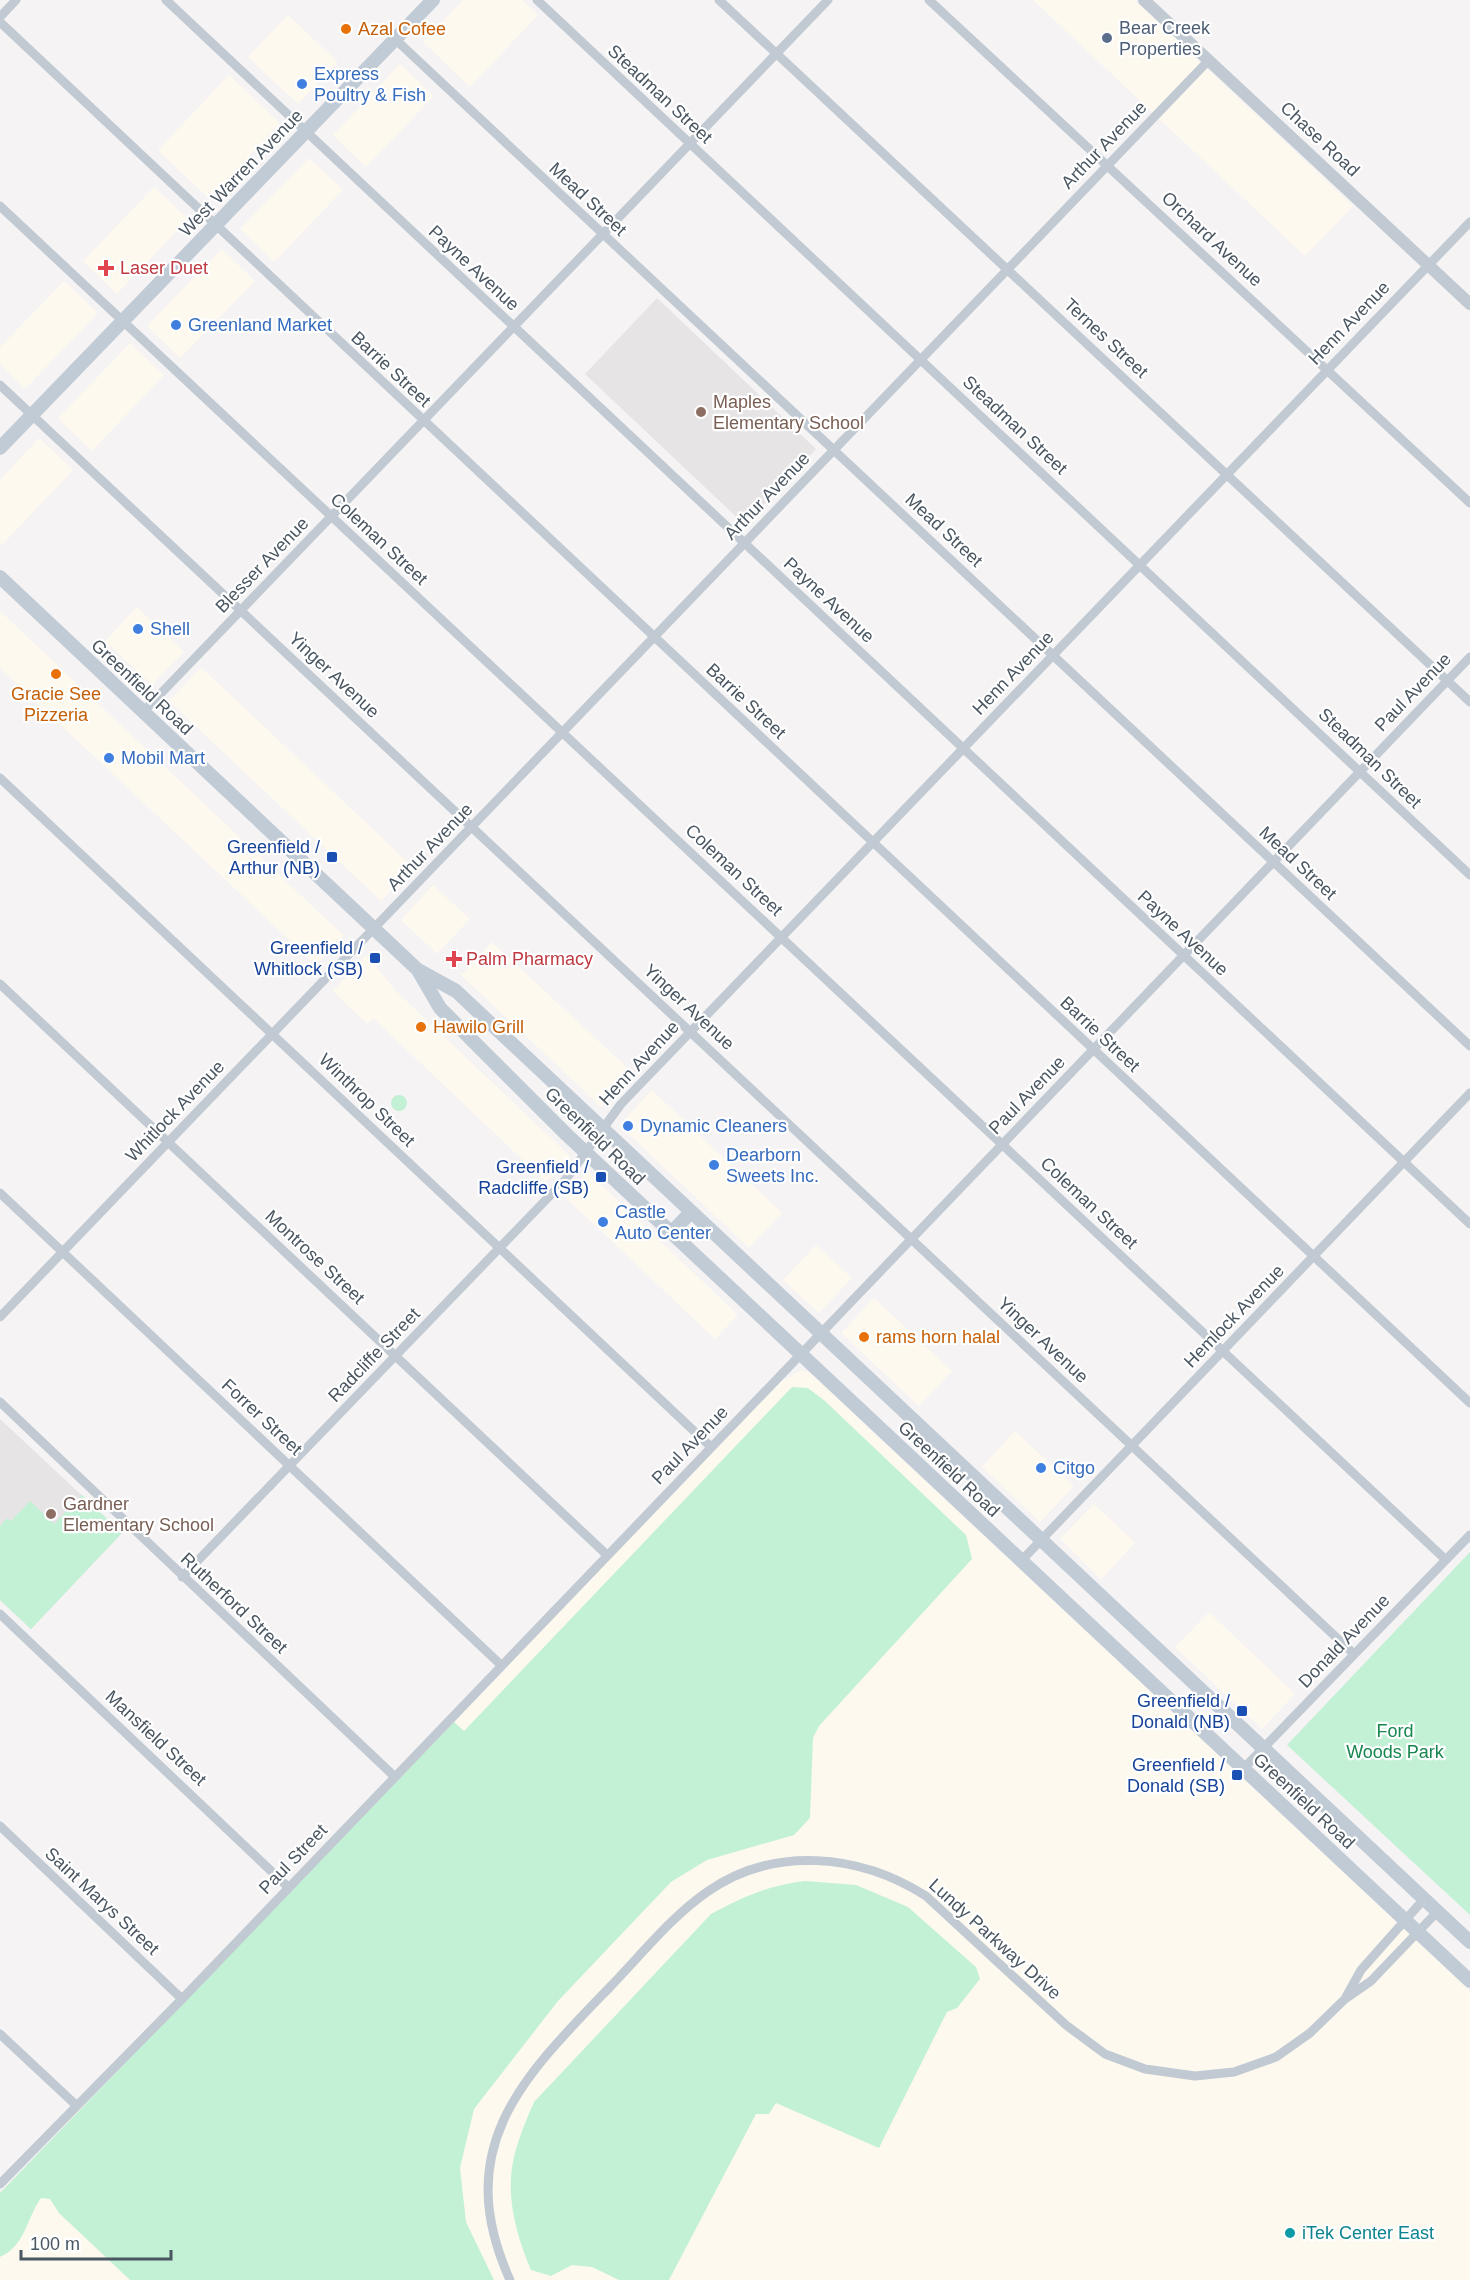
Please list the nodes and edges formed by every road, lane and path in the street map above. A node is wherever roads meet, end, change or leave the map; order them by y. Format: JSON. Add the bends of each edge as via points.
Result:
{"nodes":[{"id":1,"x":16,"y":0,"type":"edge"},
{"id":2,"x":166,"y":0,"type":"edge"},
{"id":3,"x":433,"y":0,"type":"edge"},
{"id":4,"x":719,"y":0,"type":"edge"},
{"id":5,"x":828,"y":0,"type":"edge"},
{"id":6,"x":929,"y":0,"type":"edge"},
{"id":7,"x":1144,"y":0,"type":"edge"},
{"id":8,"x":541,"y":1,"type":"edge"},
{"id":9,"x":0,"y":17,"type":"edge"},
{"id":10,"x":0,"y":22,"type":"edge"},
{"id":11,"x":395,"y":39,"type":"junction"},
{"id":12,"x":777,"y":54,"type":"junction"},
{"id":13,"x":1209,"y":60,"type":"junction"},
{"id":14,"x":305,"y":132,"type":"junction"},
{"id":15,"x":690,"y":145,"type":"junction"},
{"id":16,"x":1108,"y":165,"type":"junction"},
{"id":17,"x":0,"y":206,"type":"edge"},
{"id":18,"x":1470,"y":222,"type":"edge"},
{"id":19,"x":214,"y":226,"type":"junction"},
{"id":20,"x":603,"y":235,"type":"junction"},
{"id":21,"x":1428,"y":265,"type":"junction"},
{"id":22,"x":1008,"y":270,"type":"junction"},
{"id":23,"x":1470,"y":304,"type":"edge"},
{"id":24,"x":123,"y":320,"type":"junction"},
{"id":25,"x":514,"y":328,"type":"junction"},
{"id":26,"x":921,"y":360,"type":"junction"},
{"id":27,"x":1327,"y":369,"type":"junction"},
{"id":28,"x":0,"y":385,"type":"edge"},
{"id":29,"x":32,"y":415,"type":"junction"},
{"id":30,"x":423,"y":421,"type":"junction"},
{"id":31,"x":0,"y":448,"type":"edge"},
{"id":32,"x":833,"y":451,"type":"junction"},
{"id":33,"x":1228,"y":473,"type":"junction"},
{"id":34,"x":1470,"y":503,"type":"edge"},
{"id":35,"x":332,"y":516,"type":"junction"},
{"id":36,"x":744,"y":544,"type":"junction"},
{"id":37,"x":1140,"y":564,"type":"junction"},
{"id":38,"x":0,"y":577,"type":"edge"},
{"id":39,"x":241,"y":611,"type":"junction"},
{"id":40,"x":654,"y":638,"type":"junction"},
{"id":41,"x":1054,"y":654,"type":"junction"},
{"id":42,"x":1470,"y":657,"type":"edge"},
{"id":43,"x":1447,"y":681,"type":"junction"},
{"id":44,"x":1470,"y":702,"type":"edge"},
{"id":45,"x":143,"y":712,"type":"junction"},
{"id":46,"x":562,"y":734,"type":"junction"},
{"id":47,"x":963,"y":748,"type":"junction"},
{"id":48,"x":1360,"y":772,"type":"junction"},
{"id":49,"x":0,"y":777,"type":"edge"},
{"id":50,"x":472,"y":827,"type":"junction"},
{"id":51,"x":873,"y":842,"type":"junction"},
{"id":52,"x":1273,"y":862,"type":"junction"},
{"id":53,"x":1470,"y":875,"type":"edge"},
{"id":54,"x":374,"y":929,"type":"junction"},
{"id":55,"x":782,"y":937,"type":"junction"},
{"id":56,"x":1183,"y":955,"type":"junction"},
{"id":57,"x":418,"y":970,"type":"junction"},
{"id":58,"x":0,"y":984,"type":"edge"},
{"id":59,"x":691,"y":1032,"type":"junction"},
{"id":60,"x":273,"y":1033,"type":"junction"},
{"id":61,"x":1470,"y":1046,"type":"edge"},
{"id":62,"x":1093,"y":1050,"type":"junction"},
{"id":63,"x":1470,"y":1093,"type":"edge"},
{"id":64,"x":602,"y":1129,"type":"junction"},
{"id":65,"x":169,"y":1142,"type":"junction"},
{"id":66,"x":1002,"y":1144,"type":"junction"},
{"id":67,"x":586,"y":1153,"type":"junction"},
{"id":68,"x":1404,"y":1162,"type":"junction"},
{"id":69,"x":0,"y":1193,"type":"edge"},
{"id":70,"x":691,"y":1212,"type":"junction"},
{"id":71,"x":1470,"y":1224,"type":"edge"},
{"id":72,"x":671,"y":1233,"type":"junction"},
{"id":73,"x":912,"y":1239,"type":"junction"},
{"id":74,"x":500,"y":1248,"type":"junction"},
{"id":75,"x":62,"y":1252,"type":"junction"},
{"id":76,"x":1314,"y":1257,"type":"junction"},
{"id":77,"x":0,"y":1317,"type":"edge"},
{"id":78,"x":821,"y":1334,"type":"junction"},
{"id":79,"x":1223,"y":1352,"type":"junction"},
{"id":80,"x":801,"y":1354,"type":"junction"},
{"id":81,"x":396,"y":1356,"type":"junction"},
{"id":82,"x":0,"y":1402,"type":"edge"},
{"id":83,"x":1470,"y":1403,"type":"edge"},
{"id":84,"x":1132,"y":1446,"type":"junction"},
{"id":85,"x":711,"y":1447,"type":"junction"},
{"id":86,"x":290,"y":1466,"type":"junction"},
{"id":87,"x":1470,"y":1535,"type":"edge"},
{"id":88,"x":1041,"y":1541,"type":"junction"},
{"id":89,"x":607,"y":1555,"type":"junction"},
{"id":90,"x":1446,"y":1560,"type":"junction"},
{"id":91,"x":1021,"y":1561,"type":"junction"},
{"id":92,"x":182,"y":1577,"type":"junction"},
{"id":93,"x":0,"y":1614,"type":"edge"},
{"id":94,"x":1354,"y":1654,"type":"junction"},
{"id":95,"x":501,"y":1665,"type":"junction"},
{"id":96,"x":1262,"y":1749,"type":"junction"},
{"id":97,"x":1243,"y":1769,"type":"junction"},
{"id":98,"x":395,"y":1777,"type":"junction"},
{"id":99,"x":0,"y":1826,"type":"edge"},
{"id":100,"x":288,"y":1887,"type":"junction"},
{"id":101,"x":1425,"y":1899,"type":"junction"},
{"id":102,"x":1438,"y":1911,"type":"junction"},
{"id":103,"x":1405,"y":1920,"type":"junction"},
{"id":104,"x":1418,"y":1932,"type":"junction"},
{"id":105,"x":1470,"y":1942,"type":"edge"},
{"id":106,"x":1470,"y":1981,"type":"edge"},
{"id":107,"x":182,"y":1999,"type":"junction"},
{"id":108,"x":1345,"y":1999,"type":"junction"},
{"id":109,"x":0,"y":2034,"type":"edge"},
{"id":110,"x":77,"y":2106,"type":"junction"},
{"id":111,"x":0,"y":2184,"type":"edge"},
{"id":112,"x":510,"y":2280,"type":"edge"}],
"edges":[{"from":1,"to":9,"type":"street"},
{"from":2,"to":14,"type":"street","name":"Payne Avenue"},
{"from":3,"to":11,"type":"main road","name":"West Warren Avenue"},
{"from":4,"to":12,"type":"street","name":"Ternes Street"},
{"from":5,"to":12,"type":"street","name":"Blesser Avenue"},
{"from":6,"to":16,"type":"street","name":"Orchard Avenue"},
{"from":7,"to":13,"type":"street","name":"Chase Road"},
{"from":8,"to":15,"type":"street","name":"Steadman Street"},
{"from":10,"to":19,"type":"street","name":"Barrie Street"},
{"from":11,"to":14,"type":"main road","name":"West Warren Avenue"},
{"from":11,"to":20,"type":"street","name":"Mead Street"},
{"from":12,"to":15,"type":"street","name":"Blesser Avenue"},
{"from":12,"to":22,"type":"street","name":"Ternes Street"},
{"from":13,"to":16,"type":"street","name":"Arthur Avenue"},
{"from":13,"to":21,"type":"street","name":"Chase Road"},
{"from":14,"to":19,"type":"main road","name":"West Warren Avenue"},
{"from":14,"to":25,"type":"street","name":"Payne Avenue"},
{"from":15,"to":20,"type":"street","name":"Blesser Avenue"},
{"from":15,"to":26,"type":"street","name":"Steadman Street"},
{"from":16,"to":22,"type":"street","name":"Arthur Avenue"},
{"from":16,"to":27,"type":"street","name":"Orchard Avenue"},
{"from":17,"to":24,"type":"street","name":"Coleman Street"},
{"from":18,"to":21,"type":"street","name":"Henn Avenue"},
{"from":19,"to":24,"type":"main road","name":"West Warren Avenue"},
{"from":19,"to":30,"type":"street","name":"Barrie Street"},
{"from":20,"to":25,"type":"street","name":"Blesser Avenue"},
{"from":20,"to":32,"type":"street","name":"Mead Street"},
{"from":21,"to":23,"type":"street","name":"Chase Road"},
{"from":21,"to":27,"type":"street","name":"Henn Avenue"},
{"from":22,"to":26,"type":"street","name":"Arthur Avenue"},
{"from":22,"to":33,"type":"street","name":"Ternes Street"},
{"from":24,"to":29,"type":"main road","name":"West Warren Avenue"},
{"from":24,"to":35,"type":"street","name":"Coleman Street"},
{"from":25,"to":30,"type":"street","name":"Blesser Avenue"},
{"from":25,"to":36,"type":"street","name":"Payne Avenue"},
{"from":26,"to":32,"type":"street","name":"Arthur Avenue"},
{"from":26,"to":37,"type":"street","name":"Steadman Street"},
{"from":27,"to":33,"type":"street","name":"Henn Avenue"},
{"from":27,"to":34,"type":"street","name":"Orchard Avenue"},
{"from":28,"to":29,"type":"street","name":"Yinger Avenue"},
{"from":29,"to":31,"type":"main road","name":"West Warren Avenue"},
{"from":29,"to":39,"type":"street","name":"Yinger Avenue"},
{"from":30,"to":35,"type":"street","name":"Blesser Avenue"},
{"from":30,"to":40,"type":"street","name":"Barrie Street"},
{"from":32,"to":36,"type":"street","name":"Arthur Avenue"},
{"from":32,"to":41,"type":"street","name":"Mead Street"},
{"from":33,"to":37,"type":"street","name":"Henn Avenue"},
{"from":33,"to":43,"type":"street","name":"Ternes Street"},
{"from":35,"to":39,"type":"street","name":"Blesser Avenue"},
{"from":35,"to":46,"type":"street","name":"Coleman Street"},
{"from":36,"to":40,"type":"street","name":"Arthur Avenue"},
{"from":36,"to":47,"type":"street","name":"Payne Avenue"},
{"from":37,"to":41,"type":"street","name":"Henn Avenue"},
{"from":37,"to":48,"type":"street","name":"Steadman Street"},
{"from":38,"to":45,"type":"main road","name":"Greenfield Road"},
{"from":39,"to":45,"type":"street","name":"Blesser Avenue"},
{"from":39,"to":50,"type":"street","name":"Yinger Avenue"},
{"from":40,"to":46,"type":"street","name":"Arthur Avenue"},
{"from":40,"to":51,"type":"street","name":"Barrie Street"},
{"from":41,"to":47,"type":"street","name":"Henn Avenue"},
{"from":41,"to":52,"type":"street","name":"Mead Street"},
{"from":42,"to":43,"type":"street","name":"Paul Avenue"},
{"from":43,"to":44,"type":"street","name":"Ternes Street"},
{"from":43,"to":48,"type":"street","name":"Paul Avenue"},
{"from":45,"to":54,"type":"main road","name":"Greenfield Road"},
{"from":46,"to":50,"type":"street","name":"Arthur Avenue"},
{"from":46,"to":55,"type":"street","name":"Coleman Street"},
{"from":47,"to":51,"type":"street","name":"Henn Avenue"},
{"from":47,"to":56,"type":"street","name":"Payne Avenue"},
{"from":48,"to":52,"type":"street","name":"Paul Avenue"},
{"from":48,"to":53,"type":"street","name":"Steadman Street"},
{"from":49,"to":60,"type":"street","name":"Winthrop Street"},
{"from":50,"to":54,"type":"street","name":"Arthur Avenue"},
{"from":50,"to":59,"type":"street","name":"Yinger Avenue"},
{"from":51,"to":55,"type":"street","name":"Henn Avenue"},
{"from":51,"to":62,"type":"street","name":"Barrie Street"},
{"from":52,"to":56,"type":"street","name":"Paul Avenue"},
{"from":52,"to":61,"type":"street","name":"Mead Street"},
{"from":54,"to":57,"type":"main road","name":"Greenfield Road"},
{"from":54,"to":60,"type":"street","name":"Whitlock Avenue"},
{"from":55,"to":59,"type":"street","name":"Henn Avenue"},
{"from":55,"to":66,"type":"street","name":"Coleman Street"},
{"from":56,"to":62,"type":"street","name":"Paul Avenue"},
{"from":56,"to":68,"type":"street","name":"Payne Avenue"},
{"from":57,"to":64,"type":"main road","name":"Greenfield Road","via":[[456,991]]},
{"from":57,"to":67,"type":"main road","name":"Greenfield Road","via":[[440,1008]]},
{"from":58,"to":65,"type":"street","name":"Montrose Street"},
{"from":59,"to":64,"type":"street","name":"Henn Avenue"},
{"from":59,"to":73,"type":"street","name":"Yinger Avenue"},
{"from":60,"to":65,"type":"street","name":"Whitlock Avenue"},
{"from":60,"to":74,"type":"street","name":"Winthrop Street"},
{"from":62,"to":66,"type":"street","name":"Paul Avenue"},
{"from":62,"to":76,"type":"street","name":"Barrie Street"},
{"from":63,"to":68,"type":"street","name":"Hemlock Avenue"},
{"from":64,"to":67,"type":"street","name":"Henn Avenue"},
{"from":64,"to":70,"type":"main road","name":"Greenfield Road"},
{"from":65,"to":75,"type":"street","name":"Whitlock Avenue"},
{"from":65,"to":81,"type":"street","name":"Montrose Street"},
{"from":66,"to":73,"type":"street","name":"Paul Avenue"},
{"from":66,"to":79,"type":"street","name":"Coleman Street"},
{"from":67,"to":72,"type":"main road","name":"Greenfield Road"},
{"from":67,"to":74,"type":"street","name":"Radcliffe Street"},
{"from":68,"to":71,"type":"street","name":"Payne Avenue"},
{"from":68,"to":76,"type":"street","name":"Hemlock Avenue"},
{"from":69,"to":75,"type":"street","name":"Forrer Street"},
{"from":70,"to":72,"type":"main road"},
{"from":70,"to":78,"type":"main road","name":"Greenfield Road"},
{"from":72,"to":80,"type":"main road","name":"Greenfield Road"},
{"from":73,"to":78,"type":"street","name":"Paul Avenue"},
{"from":73,"to":84,"type":"street","name":"Yinger Avenue"},
{"from":74,"to":81,"type":"street","name":"Radcliffe Street"},
{"from":74,"to":85,"type":"street","name":"Winthrop Street"},
{"from":75,"to":77,"type":"street","name":"Whitlock Avenue"},
{"from":75,"to":86,"type":"street","name":"Forrer Street"},
{"from":76,"to":79,"type":"street","name":"Hemlock Avenue"},
{"from":76,"to":83,"type":"street","name":"Barrie Street"},
{"from":78,"to":80,"type":"street","name":"Paul Avenue"},
{"from":78,"to":88,"type":"main road","name":"Greenfield Road"},
{"from":79,"to":84,"type":"street","name":"Hemlock Avenue"},
{"from":79,"to":90,"type":"street","name":"Coleman Street"},
{"from":80,"to":85,"type":"street","name":"Paul Avenue"},
{"from":80,"to":91,"type":"main road","name":"Greenfield Road"},
{"from":81,"to":86,"type":"street","name":"Radcliffe Street"},
{"from":81,"to":89,"type":"street","name":"Montrose Street"},
{"from":82,"to":92,"type":"street","name":"Rutherford Street"},
{"from":84,"to":88,"type":"street","name":"Hemlock Avenue"},
{"from":84,"to":94,"type":"street","name":"Yinger Avenue"},
{"from":85,"to":89,"type":"street","name":"Paul Avenue"},
{"from":86,"to":92,"type":"street","name":"Radcliffe Street"},
{"from":86,"to":95,"type":"street","name":"Forrer Street"},
{"from":87,"to":90,"type":"street","name":"Donald Avenue"},
{"from":88,"to":91,"type":"street","name":"Hemlock Avenue"},
{"from":88,"to":96,"type":"main road","name":"Greenfield Road"},
{"from":89,"to":95,"type":"street","name":"Paul Street"},
{"from":90,"to":94,"type":"street","name":"Donald Avenue"},
{"from":91,"to":97,"type":"main road","name":"Greenfield Road"},
{"from":92,"to":98,"type":"street","name":"Rutherford Street"},
{"from":93,"to":100,"type":"street","name":"Mansfield Street"},
{"from":94,"to":96,"type":"street","name":"Donald Avenue"},
{"from":95,"to":98,"type":"street","name":"Paul Street"},
{"from":96,"to":97,"type":"street","name":"Donald Avenue"},
{"from":96,"to":101,"type":"main road","name":"Greenfield Road"},
{"from":97,"to":103,"type":"main road","name":"Greenfield Road"},
{"from":98,"to":100,"type":"street","name":"Paul Street"},
{"from":99,"to":107,"type":"street","name":"Saint Marys Street"},
{"from":100,"to":107,"type":"street","name":"Paul Street"},
{"from":101,"to":102,"type":"main road","name":"Greenfield Road"},
{"from":101,"to":103,"type":"street","name":"Lundy Parkway Drive"},
{"from":102,"to":104,"type":"street","name":"Lundy Parkway Drive"},
{"from":102,"to":105,"type":"main road","name":"Greenfield Road"},
{"from":103,"to":104,"type":"main road","name":"Greenfield Road"},
{"from":103,"to":108,"type":"street","name":"Lundy Parkway Drive","via":[[1361,1970]]},
{"from":104,"to":106,"type":"main road","name":"Greenfield Road"},
{"from":104,"to":108,"type":"street","name":"Lundy Parkway Drive","via":[[1371,1981]]},
{"from":107,"to":110,"type":"street","name":"Paul Street"},
{"from":108,"to":112,"type":"street","name":"Lundy Parkway Drive","via":[[1310,2033],[1276,2057],[1234,2072],[1195,2076],[1145,2069],[1105,2054],[1066,2025],[926,1896],[902,1881],[871,1868],[826,1860],[782,1862],[740,1874],[708,1891],[680,1915],[533,2069],[515,2096],[499,2128],[489,2172],[490,2214],[499,2256]]},
{"from":109,"to":110,"type":"street"},
{"from":110,"to":111,"type":"street","name":"Paul Street"}]}
